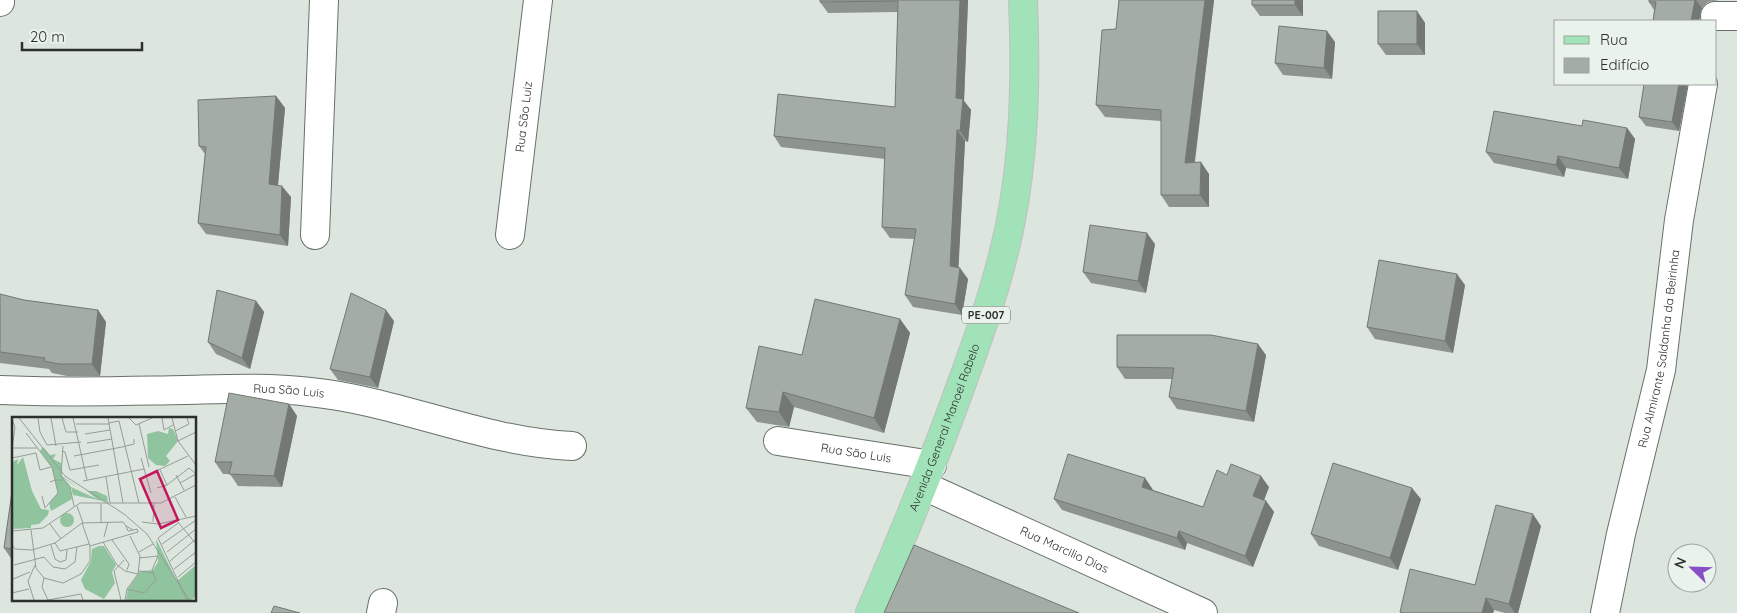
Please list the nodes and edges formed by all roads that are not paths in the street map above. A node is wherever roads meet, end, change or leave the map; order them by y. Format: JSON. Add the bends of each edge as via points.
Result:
{"nodes":[{"id":1,"x":324,"y":0,"type":"edge"},
{"id":2,"x":538,"y":0,"type":"edge"},
{"id":3,"x":1024,"y":0,"type":"edge"},
{"id":4,"x":1704,"y":85,"type":"edge"},
{"id":5,"x":510,"y":234,"type":"dead end"},
{"id":6,"x":315,"y":235,"type":"dead end"},
{"id":7,"x":0,"y":390,"type":"edge"},
{"id":8,"x":778,"y":441,"type":"dead end"},
{"id":9,"x":572,"y":446,"type":"dead end"},
{"id":10,"x":928,"y":475,"type":"junction"},
{"id":11,"x":870,"y":613,"type":"edge"},
{"id":12,"x":1203,"y":613,"type":"edge"},
{"id":13,"x":1604,"y":613,"type":"edge"}],
"edges":[{"from":1,"to":6,"type":"street"},
{"from":2,"to":5,"type":"street","name":"Rua São Luiz"},
{"from":3,"to":10,"type":"main road","name":"Avenida General Manoel Rabelo","number":"PE-007","via":[[1025,102],[1009,228],[982,330]]},
{"from":4,"to":13,"type":"street","name":"Rua Almirante Saldanha da Beirinha","via":[[1679,220],[1661,370]]},
{"from":7,"to":9,"type":"street","name":"Rua São Luis","via":[[50,393],[251,389],[311,392],[416,413],[484,433],[540,444]]},
{"from":8,"to":10,"type":"street","name":"Rua São Luis"},
{"from":10,"to":11,"type":"main road","name":"Avenida General Manoel Rabelo","number":"PE-007"},
{"from":10,"to":12,"type":"street","name":"Rua Marcilio Dias"}]}
